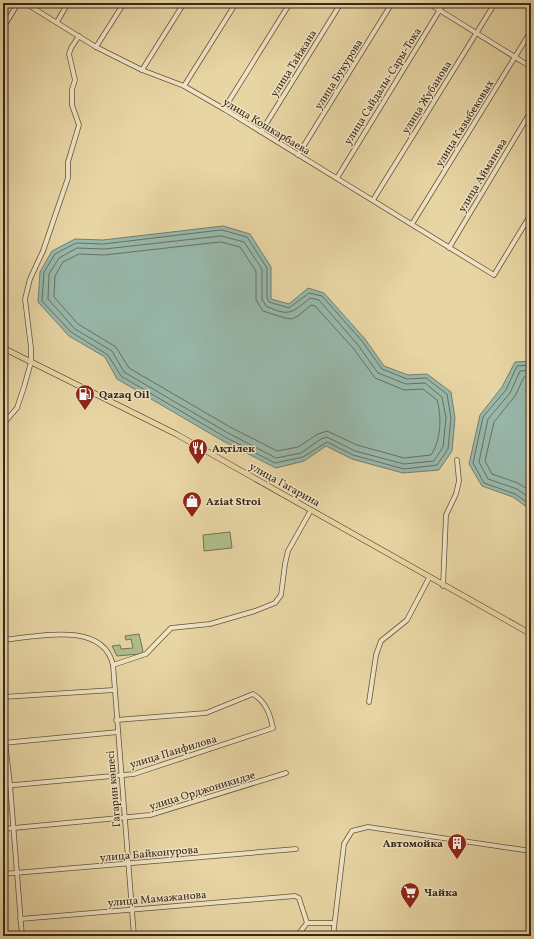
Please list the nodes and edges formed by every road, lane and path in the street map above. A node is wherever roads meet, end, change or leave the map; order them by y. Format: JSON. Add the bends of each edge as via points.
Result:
{"nodes":[{"id":1,"x":18,"y":3,"type":"edge"},
{"id":2,"x":26,"y":3,"type":"edge"},
{"id":3,"x":68,"y":3,"type":"edge"},
{"id":4,"x":124,"y":3,"type":"edge"},
{"id":5,"x":184,"y":3,"type":"edge"},
{"id":6,"x":226,"y":3,"type":"edge"},
{"id":7,"x":290,"y":3,"type":"edge"},
{"id":8,"x":341,"y":3,"type":"edge"},
{"id":9,"x":392,"y":3,"type":"edge"},
{"id":10,"x":428,"y":3,"type":"edge"},
{"id":11,"x":444,"y":3,"type":"edge"},
{"id":12,"x":495,"y":3,"type":"edge"},
{"id":13,"x":234,"y":5,"type":"edge"},
{"id":14,"x":439,"y":10,"type":"junction"},
{"id":15,"x":57,"y":22,"type":"junction"},
{"id":16,"x":3,"y":28,"type":"edge"},
{"id":17,"x":531,"y":31,"type":"edge"},
{"id":18,"x":476,"y":33,"type":"junction"},
{"id":19,"x":79,"y":36,"type":"junction"},
{"id":20,"x":96,"y":47,"type":"junction"},
{"id":21,"x":515,"y":57,"type":"junction"},
{"id":22,"x":531,"y":67,"type":"edge"},
{"id":23,"x":142,"y":70,"type":"junction"},
{"id":24,"x":184,"y":86,"type":"junction"},
{"id":25,"x":224,"y":109,"type":"junction"},
{"id":26,"x":531,"y":111,"type":"edge"},
{"id":27,"x":261,"y":132,"type":"junction"},
{"id":28,"x":298,"y":155,"type":"junction"},
{"id":29,"x":337,"y":178,"type":"junction"},
{"id":30,"x":373,"y":200,"type":"junction"},
{"id":31,"x":531,"y":214,"type":"edge"},
{"id":32,"x":412,"y":224,"type":"junction"},
{"id":33,"x":449,"y":248,"type":"junction"},
{"id":34,"x":3,"y":348,"type":"edge"},
{"id":35,"x":30,"y":362,"type":"junction"},
{"id":36,"x":3,"y":424,"type":"edge"},
{"id":37,"x":457,"y":460,"type":"dead end"},
{"id":38,"x":311,"y":510,"type":"junction"},
{"id":39,"x":429,"y":578,"type":"junction"},
{"id":40,"x":443,"y":586,"type":"junction"},
{"id":41,"x":531,"y":634,"type":"edge"},
{"id":42,"x":3,"y":640,"type":"edge"},
{"id":43,"x":113,"y":665,"type":"junction"},
{"id":44,"x":114,"y":690,"type":"junction"},
{"id":45,"x":3,"y":697,"type":"edge"},
{"id":46,"x":369,"y":702,"type":"dead end"},
{"id":47,"x":116,"y":720,"type":"junction"},
{"id":48,"x":3,"y":723,"type":"edge"},
{"id":49,"x":118,"y":732,"type":"junction"},
{"id":50,"x":4,"y":742,"type":"edge"},
{"id":51,"x":286,"y":773,"type":"dead end"},
{"id":52,"x":121,"y":776,"type":"junction"},
{"id":53,"x":10,"y":785,"type":"junction"},
{"id":54,"x":3,"y":786,"type":"edge"},
{"id":55,"x":125,"y":818,"type":"junction"},
{"id":56,"x":13,"y":828,"type":"junction"},
{"id":57,"x":3,"y":829,"type":"edge"},
{"id":58,"x":296,"y":849,"type":"dead end"},
{"id":59,"x":531,"y":851,"type":"edge"},
{"id":60,"x":129,"y":864,"type":"junction"},
{"id":61,"x":17,"y":873,"type":"junction"},
{"id":62,"x":3,"y":874,"type":"edge"},
{"id":63,"x":132,"y":909,"type":"junction"},
{"id":64,"x":20,"y":919,"type":"junction"},
{"id":65,"x":307,"y":923,"type":"junction"},
{"id":66,"x":333,"y":923,"type":"junction"},
{"id":67,"x":22,"y":936,"type":"edge"},
{"id":68,"x":134,"y":936,"type":"edge"},
{"id":69,"x":297,"y":936,"type":"edge"},
{"id":70,"x":333,"y":936,"type":"edge"}],
"edges":[{"from":1,"to":16,"type":"street"},
{"from":2,"to":15,"type":"street","name":"улица Кошкарбаева"},
{"from":3,"to":15,"type":"street"},
{"from":4,"to":20,"type":"street"},
{"from":5,"to":23,"type":"street"},
{"from":6,"to":13,"type":"street"},
{"from":7,"to":25,"type":"street"},
{"from":8,"to":27,"type":"street","name":"улица Тайжана"},
{"from":9,"to":28,"type":"street","name":"улица Букурова"},
{"from":10,"to":14,"type":"street"},
{"from":11,"to":14,"type":"street","name":"улица Сайдалы-Сары-Тока"},
{"from":12,"to":18,"type":"street","name":"улица Жубанова"},
{"from":13,"to":24,"type":"street"},
{"from":14,"to":18,"type":"street"},
{"from":14,"to":29,"type":"street","name":"улица Сайдалы-Сары-Тока"},
{"from":15,"to":19,"type":"street","name":"улица Кошкарбаева"},
{"from":17,"to":21,"type":"street","name":"улица Казыбековых"},
{"from":18,"to":21,"type":"street"},
{"from":18,"to":30,"type":"street","name":"улица Жубанова"},
{"from":19,"to":20,"type":"street","name":"улица Кошкарбаева"},
{"from":19,"to":35,"type":"street","via":[[69,54],[75,80],[72,105],[79,125],[68,162],[68,178],[25,298],[31,348]]},
{"from":20,"to":23,"type":"street","name":"улица Кошкарбаева"},
{"from":21,"to":22,"type":"street"},
{"from":21,"to":32,"type":"street","name":"улица Казыбековых"},
{"from":23,"to":24,"type":"street","name":"улица Кошкарбаева"},
{"from":24,"to":25,"type":"street","name":"улица Кошкарбаева"},
{"from":25,"to":27,"type":"street","name":"улица Кошкарбаева"},
{"from":26,"to":33,"type":"street","name":"улица Айманова"},
{"from":27,"to":28,"type":"street","name":"улица Кошкарбаева"},
{"from":28,"to":29,"type":"street","name":"улица Кошкарбаева"},
{"from":29,"to":30,"type":"street","name":"улица Кошкарбаева"},
{"from":30,"to":32,"type":"street","name":"улица Кошкарбаева"},
{"from":31,"to":33,"type":"street","name":"улица Кошкарбаева","via":[[494,275]]},
{"from":32,"to":33,"type":"street","name":"улица Кошкарбаева"},
{"from":34,"to":35,"type":"main road","name":"улица Гагарина"},
{"from":35,"to":36,"type":"street","via":[[17,408]]},
{"from":35,"to":38,"type":"main road","name":"улица Гагарина","via":[[176,434]]},
{"from":37,"to":40,"type":"street","via":[[459,481],[446,515]]},
{"from":38,"to":39,"type":"main road","name":"улица Гагарина"},
{"from":38,"to":43,"type":"street","via":[[288,551],[281,595],[275,603],[210,624],[171,628],[146,654]]},
{"from":39,"to":40,"type":"main road","name":"улица Гагарина"},
{"from":39,"to":46,"type":"street","via":[[406,620],[381,641],[376,655]]},
{"from":40,"to":41,"type":"main road","name":"улица Гагарина"},
{"from":42,"to":43,"type":"street","name":"Гагарин көшесі","via":[[74,634],[100,645],[109,653]]},
{"from":43,"to":44,"type":"street","name":"Гагарин көшесі"},
{"from":44,"to":45,"type":"street"},
{"from":44,"to":47,"type":"street","name":"Гагарин көшесі"},
{"from":47,"to":49,"type":"street","name":"Гагарин көшесі"},
{"from":47,"to":52,"type":"street","name":"улица Панфилова","via":[[206,713],[253,694],[265,705],[273,728],[153,768]]},
{"from":48,"to":50,"type":"street"},
{"from":49,"to":50,"type":"street"},
{"from":49,"to":52,"type":"street","name":"Гагарин көшесі"},
{"from":50,"to":53,"type":"street"},
{"from":51,"to":55,"type":"street","name":"улица Орджоникидзе","via":[[150,815]]},
{"from":52,"to":53,"type":"street","name":"улица Панфилова"},
{"from":52,"to":55,"type":"street","name":"Гагарин көшесі"},
{"from":53,"to":54,"type":"street","name":"улица Панфилова"},
{"from":53,"to":56,"type":"street"},
{"from":55,"to":56,"type":"street","name":"улица Орджоникидзе"},
{"from":55,"to":60,"type":"street","name":"Гагарин көшесі"},
{"from":56,"to":57,"type":"street","name":"улица Орджоникидзе"},
{"from":56,"to":61,"type":"street"},
{"from":58,"to":60,"type":"street","name":"улица Байконурова"},
{"from":59,"to":66,"type":"street","via":[[368,827],[352,831],[344,844]]},
{"from":60,"to":61,"type":"street","name":"улица Байконурова"},
{"from":60,"to":63,"type":"street","name":"Гагарин көшесі"},
{"from":61,"to":62,"type":"street","name":"улица Байконурова"},
{"from":61,"to":64,"type":"street"},
{"from":63,"to":64,"type":"street","name":"улица Мамажанова"},
{"from":63,"to":65,"type":"street","name":"улица Мамажанова","via":[[295,896]]},
{"from":63,"to":68,"type":"street","name":"Гагарин көшесі"},
{"from":64,"to":67,"type":"street"},
{"from":65,"to":66,"type":"street"},
{"from":65,"to":69,"type":"street"},
{"from":66,"to":70,"type":"street"}]}
